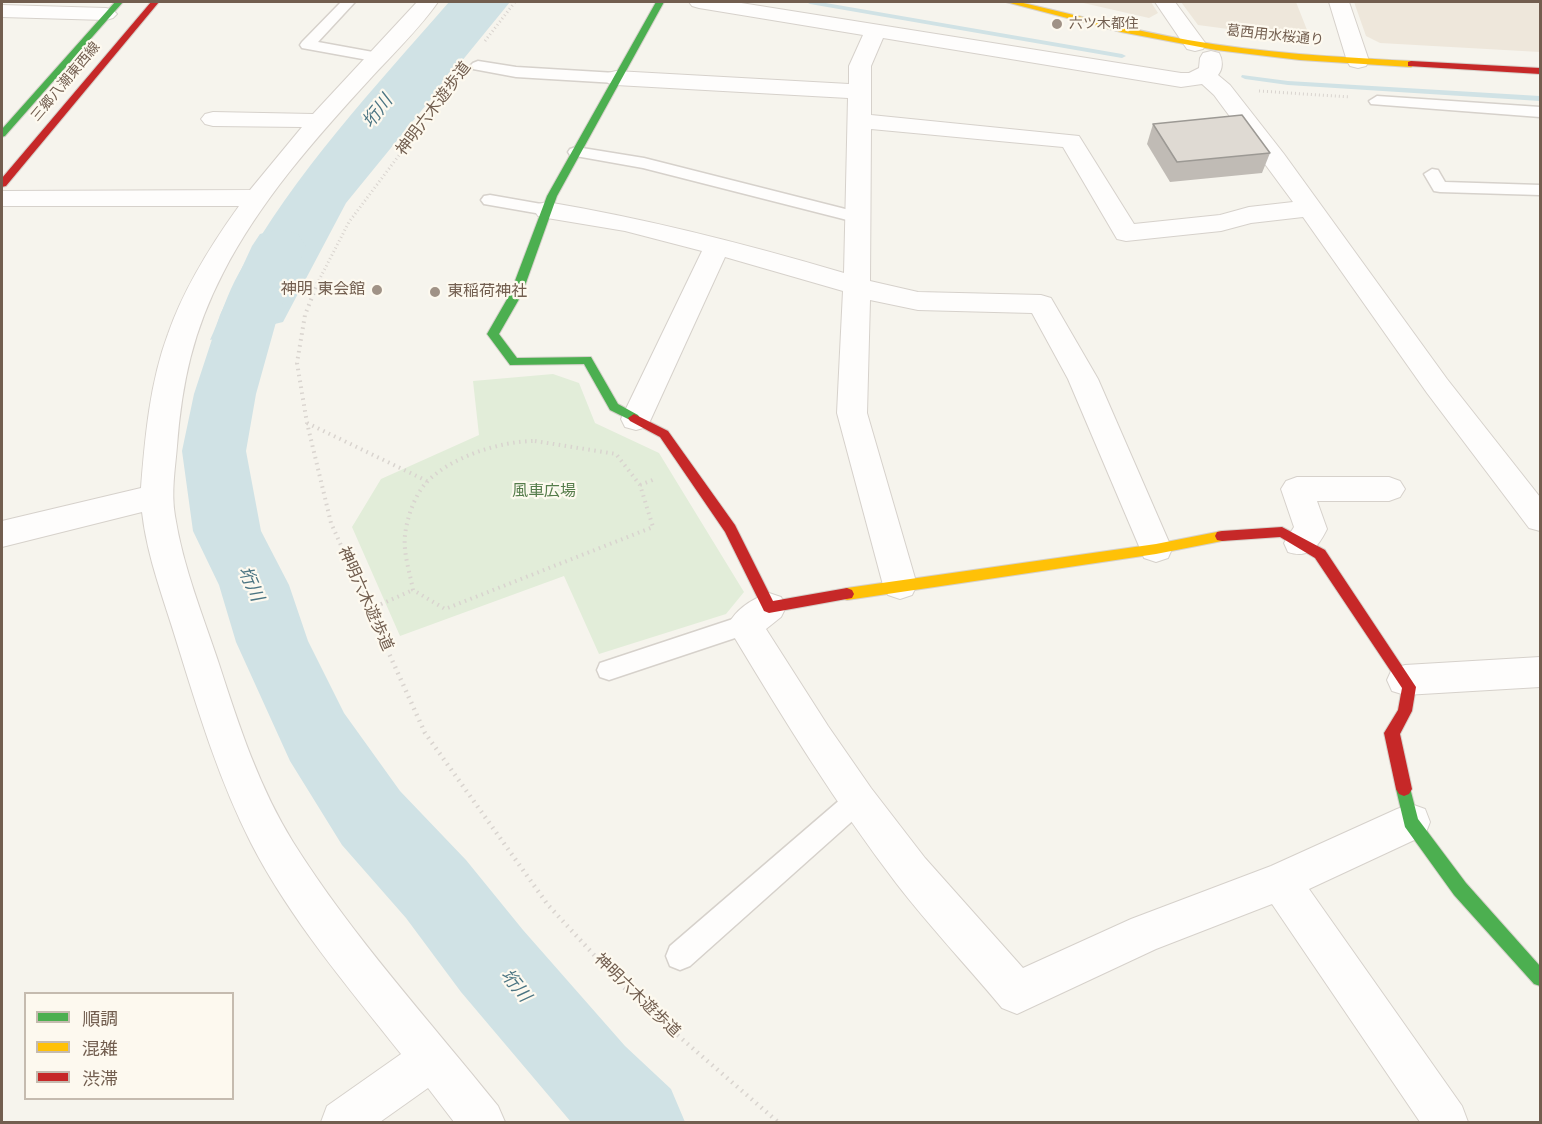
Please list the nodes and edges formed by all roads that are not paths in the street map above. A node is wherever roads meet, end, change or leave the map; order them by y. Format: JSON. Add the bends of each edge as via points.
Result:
{"nodes":[{"id":1,"x":155,"y":2,"type":"edge"},
{"id":2,"x":348,"y":2,"type":"edge"},
{"id":3,"x":428,"y":2,"type":"edge"},
{"id":4,"x":660,"y":2,"type":"edge"},
{"id":5,"x":699,"y":2,"type":"edge"},
{"id":6,"x":1010,"y":2,"type":"edge"},
{"id":7,"x":1165,"y":2,"type":"edge"},
{"id":8,"x":1339,"y":2,"type":"edge"},
{"id":9,"x":112,"y":8,"type":"edge"},
{"id":10,"x":2,"y":11,"type":"edge"},
{"id":11,"x":875,"y":31,"type":"junction"},
{"id":12,"x":1203,"y":45,"type":"junction"},
{"id":13,"x":379,"y":57,"type":"junction"},
{"id":14,"x":1358,"y":61,"type":"junction"},
{"id":15,"x":478,"y":66,"type":"dead end"},
{"id":16,"x":1540,"y":71,"type":"edge"},
{"id":17,"x":616,"y":78,"type":"junction"},
{"id":18,"x":1212,"y":78,"type":"junction"},
{"id":19,"x":861,"y":92,"type":"junction"},
{"id":20,"x":1377,"y":101,"type":"road end"},
{"id":21,"x":1540,"y":112,"type":"edge"},
{"id":22,"x":213,"y":119,"type":"dead end"},
{"id":23,"x":860,"y":121,"type":"junction"},
{"id":24,"x":317,"y":123,"type":"junction"},
{"id":25,"x":2,"y":134,"type":"edge"},
{"id":26,"x":576,"y":152,"type":"junction"},
{"id":27,"x":1432,"y":174,"type":"dead end"},
{"id":28,"x":2,"y":184,"type":"edge"},
{"id":29,"x":1540,"y":190,"type":"edge"},
{"id":30,"x":2,"y":198,"type":"edge"},
{"id":31,"x":255,"y":198,"type":"junction"},
{"id":32,"x":490,"y":200,"type":"dead end"},
{"id":33,"x":1310,"y":208,"type":"junction"},
{"id":34,"x":548,"y":210,"type":"junction"},
{"id":35,"x":859,"y":218,"type":"junction"},
{"id":36,"x":716,"y":248,"type":"junction"},
{"id":37,"x":857,"y":285,"type":"junction"},
{"id":38,"x":636,"y":419,"type":"junction"},
{"id":39,"x":1389,"y":489,"type":"dead end"},
{"id":40,"x":157,"y":496,"type":"junction"},
{"id":41,"x":1540,"y":519,"type":"edge"},
{"id":42,"x":2,"y":534,"type":"edge"},
{"id":43,"x":1300,"y":543,"type":"junction"},
{"id":44,"x":1155,"y":549,"type":"junction"},
{"id":45,"x":900,"y":585,"type":"junction"},
{"id":46,"x":757,"y":616,"type":"junction"},
{"id":47,"x":609,"y":670,"type":"dead end"},
{"id":48,"x":1540,"y":672,"type":"edge"},
{"id":49,"x":1405,"y":680,"type":"junction"},
{"id":50,"x":858,"y":800,"type":"junction"},
{"id":51,"x":1411,"y":822,"type":"junction"},
{"id":52,"x":1280,"y":882,"type":"junction"},
{"id":53,"x":680,"y":956,"type":"dead end"},
{"id":54,"x":1540,"y":978,"type":"edge"},
{"id":55,"x":433,"y":1058,"type":"junction"},
{"id":56,"x":343,"y":1122,"type":"edge"},
{"id":57,"x":482,"y":1122,"type":"edge"},
{"id":58,"x":1446,"y":1122,"type":"edge"}],
"edges":[{"from":1,"to":28,"type":"street","name":"三郷八潮東西線"},
{"from":2,"to":13,"type":"lane","via":[[307,45]]},
{"from":3,"to":13,"type":"street"},
{"from":4,"to":17,"type":"street"},
{"from":5,"to":11,"type":"street"},
{"from":6,"to":12,"type":"street","name":"葛西用水桜通り"},
{"from":7,"to":12,"type":"street"},
{"from":8,"to":14,"type":"street"},
{"from":9,"to":10,"type":"street"},
{"from":9,"to":25,"type":"street","name":"三郷八潮東西線"},
{"from":11,"to":18,"type":"street","via":[[1181,80]]},
{"from":11,"to":19,"type":"street","via":[[860,66]]},
{"from":12,"to":14,"type":"street","name":"葛西用水桜通り"},
{"from":12,"to":18,"type":"street"},
{"from":13,"to":24,"type":"street"},
{"from":14,"to":16,"type":"street","name":"葛西用水桜通り"},
{"from":15,"to":17,"type":"lane"},
{"from":17,"to":19,"type":"street"},
{"from":17,"to":26,"type":"street"},
{"from":18,"to":33,"type":"street"},
{"from":19,"to":23,"type":"street"},
{"from":20,"to":21,"type":"lane"},
{"from":22,"to":24,"type":"street"},
{"from":23,"to":33,"type":"street","via":[[1071,141],[1125,233]]},
{"from":23,"to":35,"type":"street"},
{"from":24,"to":31,"type":"street"},
{"from":26,"to":34,"type":"street"},
{"from":26,"to":35,"type":"lane","via":[[644,163]]},
{"from":27,"to":29,"type":"lane","via":[[1440,187]]},
{"from":30,"to":31,"type":"street"},
{"from":31,"to":40,"type":"street","via":[[206,279],[174,352]]},
{"from":32,"to":34,"type":"lane"},
{"from":33,"to":41,"type":"street","via":[[1437,386]]},
{"from":34,"to":36,"type":"street","via":[[625,224]]},
{"from":34,"to":38,"type":"street","via":[[516,294],[493,334],[514,362],[587,360],[614,407]]},
{"from":35,"to":37,"type":"street"},
{"from":36,"to":37,"type":"street"},
{"from":36,"to":38,"type":"street"},
{"from":37,"to":44,"type":"street","via":[[918,302],[1041,304],[1083,379]]},
{"from":37,"to":45,"type":"street","via":[[852,413]]},
{"from":38,"to":46,"type":"street","via":[[664,434],[730,529]]},
{"from":39,"to":43,"type":"street","via":[[1297,489],[1311,529]]},
{"from":40,"to":42,"type":"street"},
{"from":40,"to":55,"type":"street","via":[[164,547],[212,700],[248,795],[279,855],[326,924]]},
{"from":43,"to":44,"type":"street","via":[[1282,532],[1235,534]]},
{"from":43,"to":49,"type":"street","via":[[1320,554]]},
{"from":44,"to":45,"type":"street"},
{"from":45,"to":46,"type":"street"},
{"from":46,"to":47,"type":"lane"},
{"from":46,"to":50,"type":"street","via":[[815,738]]},
{"from":48,"to":49,"type":"street"},
{"from":49,"to":51,"type":"street","via":[[1409,687],[1405,711],[1392,733]]},
{"from":50,"to":52,"type":"street","via":[[911,871],[1017,993],[1146,933]]},
{"from":50,"to":53,"type":"lane"},
{"from":51,"to":52,"type":"street"},
{"from":51,"to":54,"type":"street","via":[[1460,889]]},
{"from":52,"to":58,"type":"street"},
{"from":55,"to":56,"type":"street"},
{"from":55,"to":57,"type":"street"}]}
